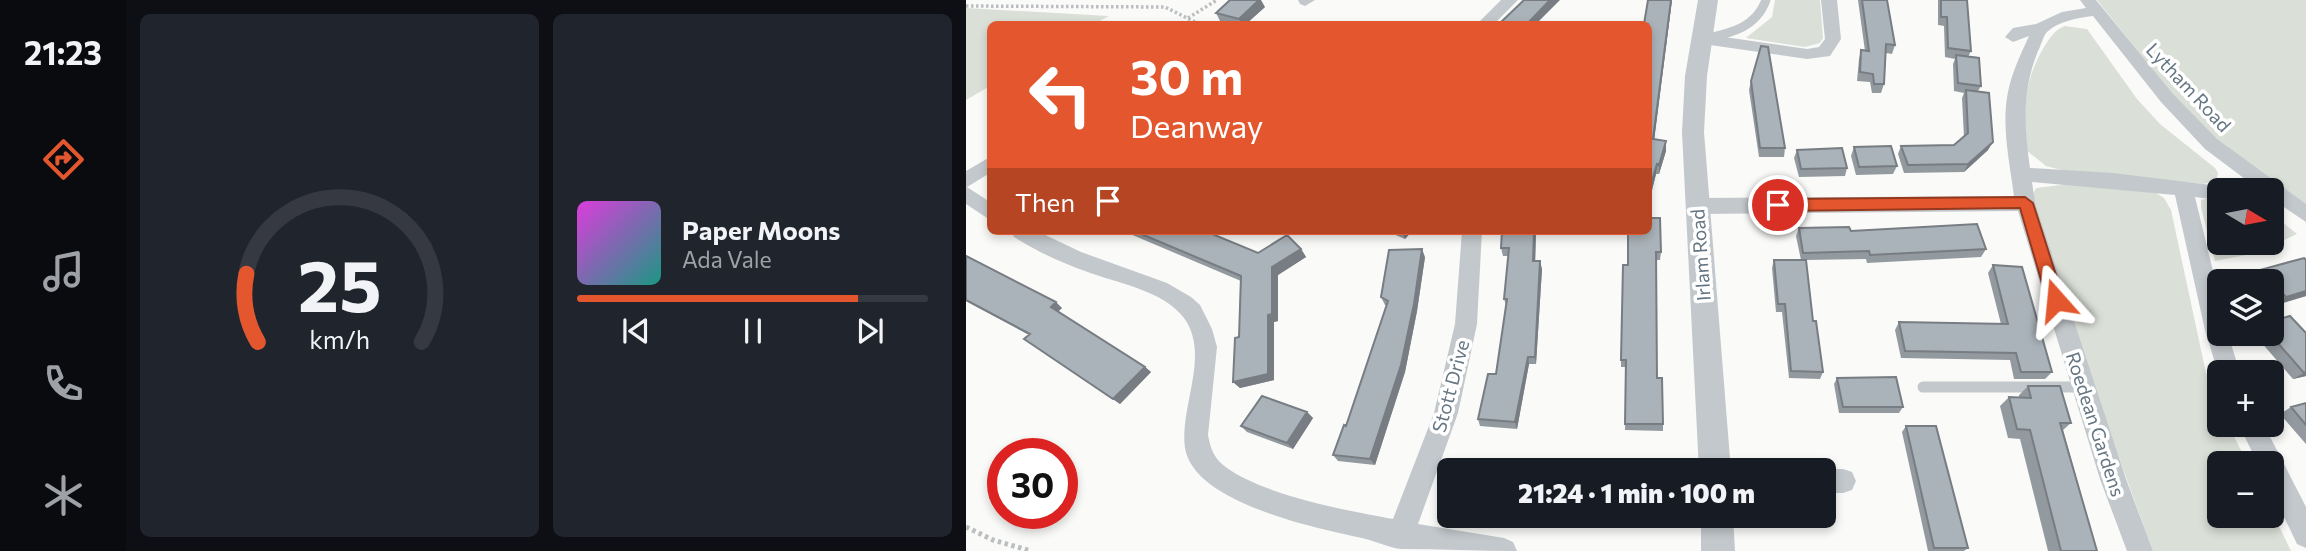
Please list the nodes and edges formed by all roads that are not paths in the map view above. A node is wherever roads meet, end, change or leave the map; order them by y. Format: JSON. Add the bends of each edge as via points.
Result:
{"nodes":[{"id":1,"x":1510,"y":0,"type":"edge"},
{"id":2,"x":1708,"y":0,"type":"edge"},
{"id":3,"x":1766,"y":0,"type":"edge"},
{"id":4,"x":1829,"y":0,"type":"edge"},
{"id":5,"x":2091,"y":6,"type":"edge"},
{"id":6,"x":1488,"y":21,"type":"edge"},
{"id":7,"x":2040,"y":29,"type":"junction"},
{"id":8,"x":2013,"y":37,"type":"dead end"},
{"id":9,"x":1703,"y":39,"type":"junction"},
{"id":10,"x":987,"y":166,"type":"edge"},
{"id":11,"x":2020,"y":174,"type":"junction"},
{"id":12,"x":2256,"y":178,"type":"edge"},
{"id":13,"x":966,"y":180,"type":"edge"},
{"id":14,"x":2185,"y":190,"type":"junction"},
{"id":15,"x":2207,"y":192,"type":"edge"},
{"id":16,"x":966,"y":194,"type":"edge"},
{"id":17,"x":2284,"y":199,"type":"edge"},
{"id":18,"x":2025,"y":203,"type":"junction"},
{"id":19,"x":1696,"y":206,"type":"junction"},
{"id":20,"x":987,"y":210,"type":"edge"},
{"id":21,"x":2306,"y":214,"type":"edge"},
{"id":22,"x":1029,"y":235,"type":"edge"},
{"id":23,"x":1472,"y":235,"type":"edge"},
{"id":24,"x":2225,"y":360,"type":"edge"},
{"id":25,"x":1923,"y":387,"type":"dead end"},
{"id":26,"x":2084,"y":387,"type":"junction"},
{"id":27,"x":1714,"y":458,"type":"edge"},
{"id":28,"x":2284,"y":491,"type":"edge"},
{"id":29,"x":1717,"y":528,"type":"edge"},
{"id":30,"x":2306,"y":535,"type":"edge"},
{"id":31,"x":1400,"y":536,"type":"junction"},
{"id":32,"x":1504,"y":551,"type":"edge"},
{"id":33,"x":1718,"y":551,"type":"edge"},
{"id":34,"x":2140,"y":551,"type":"edge"}],
"edges":[{"from":1,"to":6,"type":"street"},
{"from":2,"to":9,"type":"street","name":"Irlam Road"},
{"from":3,"to":9,"type":"lane","via":[[1760,14],[1738,31]]},
{"from":4,"to":9,"type":"street","via":[[1833,39],[1824,52],[1807,54]]},
{"from":5,"to":7,"type":"street"},
{"from":5,"to":12,"type":"street","name":"Lytham Road","via":[[2211,144]]},
{"from":7,"to":8,"type":"street"},
{"from":7,"to":11,"type":"street","name":"Roedean Gardens","via":[[2016,94]]},
{"from":9,"to":19,"type":"street","name":"Irlam Road","via":[[1695,87]]},
{"from":10,"to":13,"type":"street"},
{"from":11,"to":14,"type":"street"},
{"from":11,"to":18,"type":"street","name":"Roedean Gardens"},
{"from":14,"to":15,"type":"street"},
{"from":14,"to":24,"type":"street"},
{"from":16,"to":20,"type":"street"},
{"from":17,"to":21,"type":"street","name":"Lytham Road"},
{"from":18,"to":19,"type":"street"},
{"from":18,"to":26,"type":"street","name":"Roedean Gardens"},
{"from":19,"to":27,"type":"street","name":"Irlam Road"},
{"from":22,"to":31,"type":"street","via":[[1180,300],[1193,313],[1207,365],[1198,427],[1198,452],[1206,467],[1231,484],[1308,513]]},
{"from":23,"to":31,"type":"street","name":"Stott Drive","via":[[1466,324],[1446,413]]},
{"from":25,"to":26,"type":"lane"},
{"from":26,"to":34,"type":"street","name":"Roedean Gardens"},
{"from":28,"to":30,"type":"street"},
{"from":29,"to":33,"type":"street"},
{"from":31,"to":32,"type":"street"}]}
